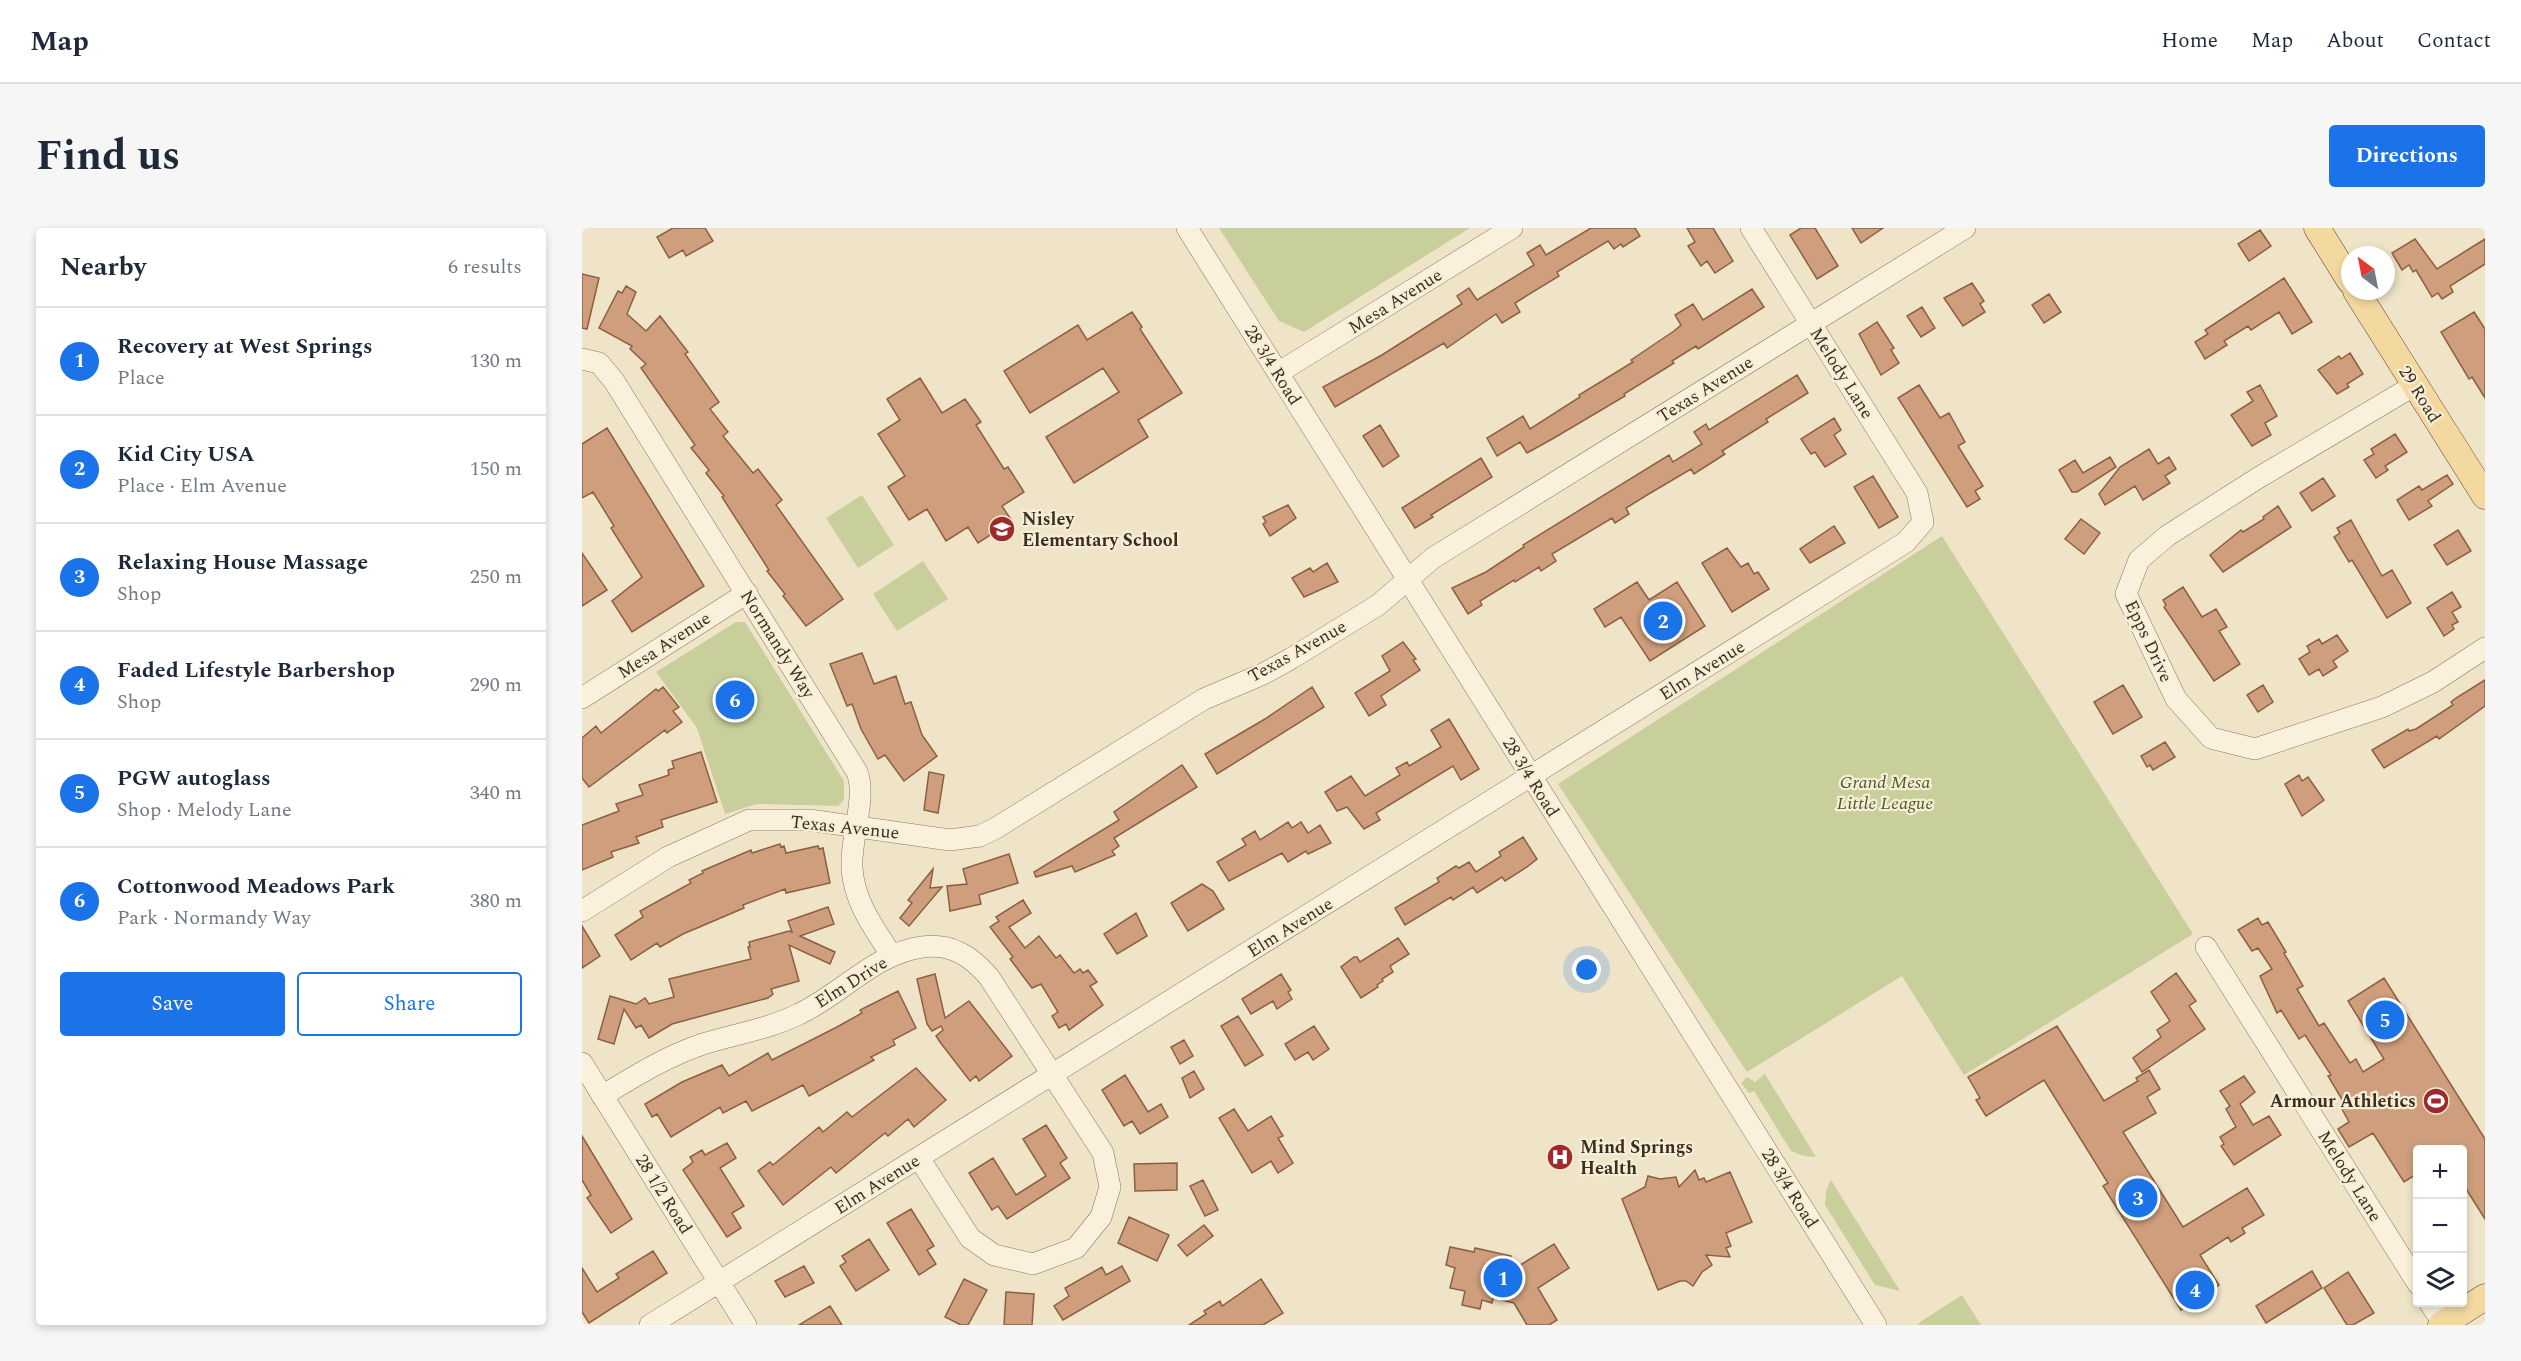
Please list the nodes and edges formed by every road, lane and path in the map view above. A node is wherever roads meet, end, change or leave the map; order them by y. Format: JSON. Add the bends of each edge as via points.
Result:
{"nodes":[{"id":1,"x":1187,"y":228,"type":"edge"},
{"id":2,"x":1512,"y":228,"type":"edge"},
{"id":3,"x":1751,"y":228,"type":"edge"},
{"id":4,"x":1965,"y":228,"type":"edge"},
{"id":5,"x":2317,"y":228,"type":"edge"},
{"id":6,"x":2341,"y":267,"type":"edge"},
{"id":7,"x":2362,"y":300,"type":"edge"},
{"id":8,"x":1811,"y":323,"type":"junction"},
{"id":9,"x":585,"y":359,"type":"edge"},
{"id":10,"x":1278,"y":374,"type":"junction"},
{"id":11,"x":2415,"y":385,"type":"junction"},
{"id":12,"x":2481,"y":481,"type":"edge"},
{"id":13,"x":1923,"y":522,"type":"joint"},
{"id":14,"x":1407,"y":579,"type":"junction"},
{"id":15,"x":747,"y":592,"type":"junction"},
{"id":16,"x":2485,"y":648,"type":"edge"},
{"id":17,"x":582,"y":697,"type":"edge"},
{"id":18,"x":1531,"y":776,"type":"junction"},
{"id":19,"x":854,"y":827,"type":"junction"},
{"id":20,"x":582,"y":910,"type":"edge"},
{"id":21,"x":2206,"y":947,"type":"dead end"},
{"id":22,"x":892,"y":956,"type":"junction"},
{"id":23,"x":582,"y":1064,"type":"edge"},
{"id":24,"x":1054,"y":1075,"type":"junction"},
{"id":25,"x":602,"y":1096,"type":"junction"},
{"id":26,"x":919,"y":1158,"type":"junction"},
{"id":27,"x":2413,"y":1276,"type":"edge"},
{"id":28,"x":719,"y":1282,"type":"junction"},
{"id":29,"x":2485,"y":1297,"type":"edge"},
{"id":30,"x":2433,"y":1307,"type":"edge"},
{"id":31,"x":2485,"y":1309,"type":"edge"},
{"id":32,"x":650,"y":1325,"type":"edge"},
{"id":33,"x":746,"y":1325,"type":"edge"},
{"id":34,"x":1876,"y":1325,"type":"edge"},
{"id":35,"x":2448,"y":1325,"type":"edge"}],
"edges":[{"from":1,"to":10,"type":"street","name":"28 3/4 Road"},
{"from":2,"to":10,"type":"street","name":"Mesa Avenue"},
{"from":3,"to":8,"type":"street","name":"Melody Lane"},
{"from":4,"to":8,"type":"street","name":"Texas Avenue"},
{"from":5,"to":6,"type":"main road"},
{"from":7,"to":11,"type":"main road","name":"29 Road"},
{"from":8,"to":13,"type":"street","name":"Melody Lane","via":[[1917,493]]},
{"from":8,"to":14,"type":"street","name":"Texas Avenue","via":[[1433,558]]},
{"from":9,"to":15,"type":"street","name":"Normandy Way","via":[[599,363],[614,381]]},
{"from":10,"to":14,"type":"street","name":"28 3/4 Road"},
{"from":11,"to":12,"type":"main road","name":"29 Road"},
{"from":11,"to":16,"type":"street","name":"Epps Drive","via":[[2168,536],[2139,560],[2126,594],[2176,699],[2211,738],[2254,749],[2382,708],[2433,682]]},
{"from":13,"to":18,"type":"street","name":"Elm Avenue","via":[[1906,542]]},
{"from":14,"to":18,"type":"street","name":"28 3/4 Road"},
{"from":14,"to":19,"type":"street","name":"Texas Avenue","via":[[1378,605],[1292,658],[1204,699],[980,836],[950,840]]},
{"from":15,"to":17,"type":"street","name":"Mesa Avenue"},
{"from":15,"to":19,"type":"street","name":"Normandy Way","via":[[857,772],[861,783]]},
{"from":18,"to":24,"type":"street","name":"Elm Avenue"},
{"from":18,"to":34,"type":"street","name":"28 3/4 Road"},
{"from":19,"to":20,"type":"street","name":"Texas Avenue","via":[[809,820],[749,820],[668,856]]},
{"from":19,"to":22,"type":"street","name":"Normandy Way","via":[[854,885],[867,917]]},
{"from":21,"to":27,"type":"street","name":"Melody Lane"},
{"from":22,"to":24,"type":"street","name":"Elm Drive","via":[[910,949],[938,946],[963,953],[977,963]]},
{"from":22,"to":25,"type":"street","name":"Elm Drive","via":[[800,1014],[679,1053]]},
{"from":23,"to":25,"type":"street","name":"28 1/2 Road"},
{"from":24,"to":26,"type":"street","name":"Elm Avenue"},
{"from":24,"to":26,"type":"street","via":[[1103,1154],[1110,1187],[1101,1217],[1076,1248],[1033,1264],[994,1255],[970,1238]]},
{"from":25,"to":28,"type":"street","name":"28 1/2 Road"},
{"from":26,"to":28,"type":"street","name":"Elm Avenue"},
{"from":28,"to":32,"type":"street","name":"Elm Avenue"},
{"from":28,"to":33,"type":"street","name":"28 1/2 Road"},
{"from":29,"to":35,"type":"main road"},
{"from":30,"to":35,"type":"street"},
{"from":31,"to":35,"type":"main road"}]}
